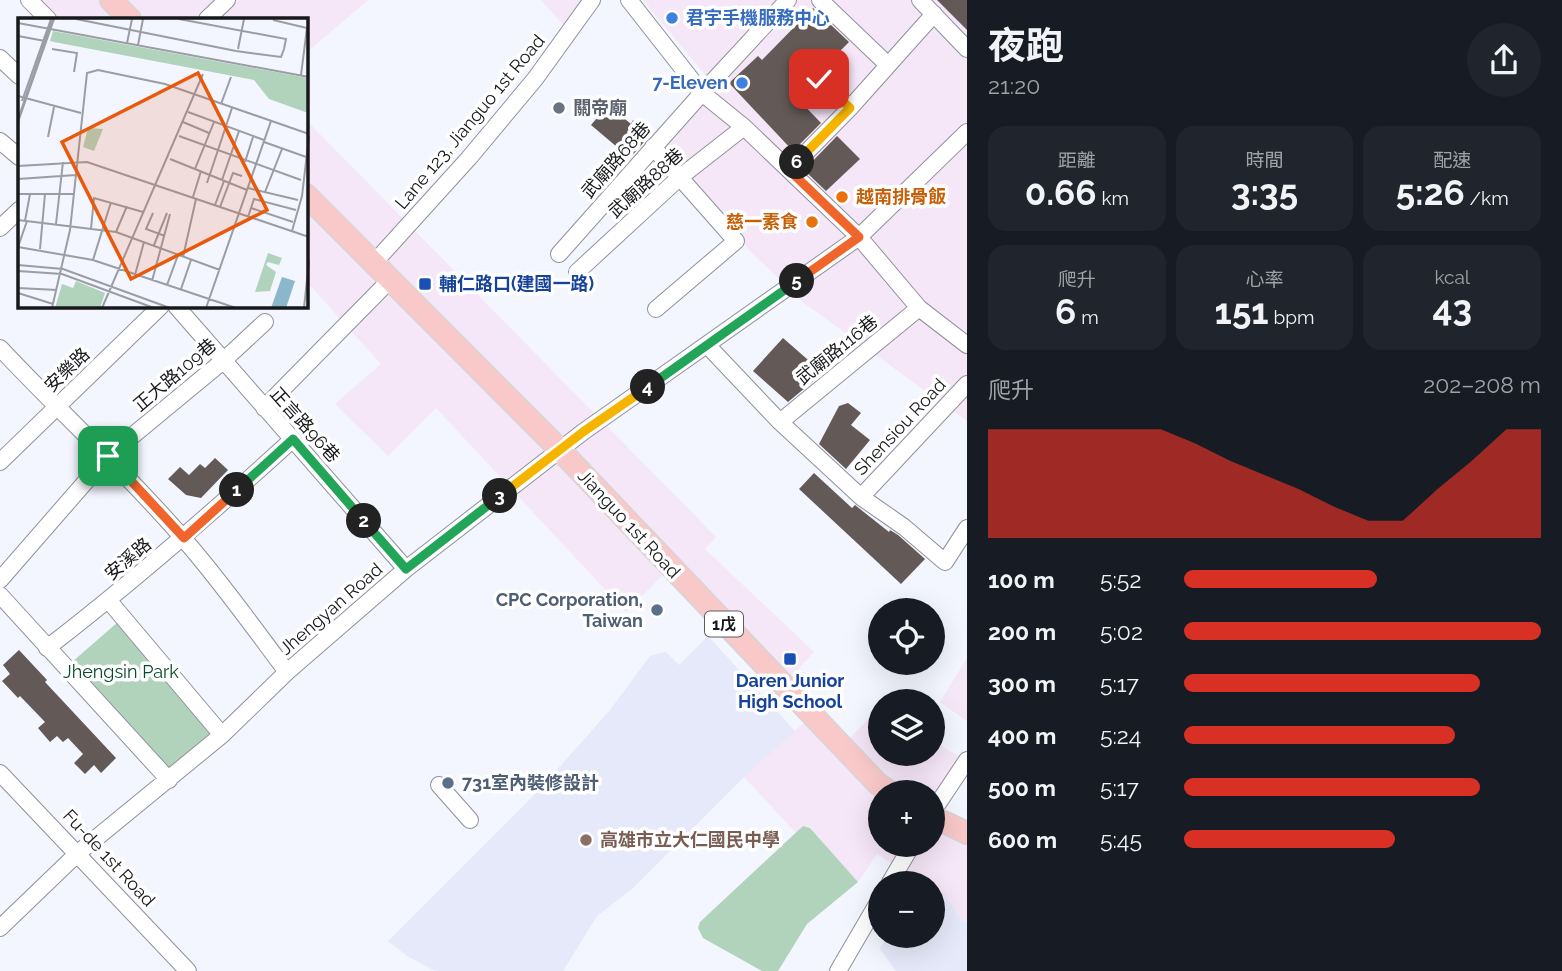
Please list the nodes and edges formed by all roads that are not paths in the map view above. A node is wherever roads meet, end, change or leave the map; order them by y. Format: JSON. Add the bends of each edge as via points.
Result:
{"nodes":[{"id":1,"x":29,"y":0,"type":"edge"},
{"id":2,"x":111,"y":0,"type":"edge"},
{"id":3,"x":227,"y":0,"type":"edge"},
{"id":4,"x":592,"y":0,"type":"edge"},
{"id":5,"x":788,"y":0,"type":"edge"},
{"id":6,"x":820,"y":0,"type":"edge"},
{"id":7,"x":920,"y":0,"type":"edge"},
{"id":8,"x":634,"y":1,"type":"edge"},
{"id":9,"x":934,"y":14,"type":"junction"},
{"id":10,"x":47,"y":18,"type":"edge"},
{"id":11,"x":127,"y":18,"type":"edge"},
{"id":12,"x":208,"y":18,"type":"edge"},
{"id":13,"x":967,"y":49,"type":"edge"},
{"id":14,"x":0,"y":58,"type":"edge"},
{"id":15,"x":888,"y":65,"type":"junction"},
{"id":16,"x":18,"y":75,"type":"edge"},
{"id":17,"x":819,"y":79,"type":"dead end"},
{"id":18,"x":702,"y":93,"type":"junction"},
{"id":19,"x":850,"y":108,"type":"junction"},
{"id":20,"x":744,"y":127,"type":"junction"},
{"id":21,"x":967,"y":132,"type":"edge"},
{"id":22,"x":0,"y":141,"type":"edge"},
{"id":23,"x":653,"y":147,"type":"junction"},
{"id":24,"x":18,"y":156,"type":"edge"},
{"id":25,"x":789,"y":170,"type":"junction"},
{"id":26,"x":679,"y":178,"type":"junction"},
{"id":27,"x":308,"y":197,"type":"edge"},
{"id":28,"x":18,"y":211,"type":"edge"},
{"id":29,"x":0,"y":228,"type":"edge"},
{"id":30,"x":859,"y":237,"type":"junction"},
{"id":31,"x":559,"y":254,"type":"dead end"},
{"id":32,"x":373,"y":264,"type":"junction"},
{"id":33,"x":577,"y":272,"type":"dead end"},
{"id":34,"x":390,"y":280,"type":"junction"},
{"id":35,"x":159,"y":308,"type":"edge"},
{"id":36,"x":178,"y":308,"type":"edge"},
{"id":37,"x":919,"y":308,"type":"junction"},
{"id":38,"x":656,"y":309,"type":"dead end"},
{"id":39,"x":265,"y":322,"type":"dead end"},
{"id":40,"x":706,"y":345,"type":"junction"},
{"id":41,"x":967,"y":345,"type":"edge"},
{"id":42,"x":0,"y":348,"type":"edge"},
{"id":43,"x":223,"y":361,"type":"junction"},
{"id":44,"x":967,"y":384,"type":"edge"},
{"id":45,"x":56,"y":407,"type":"junction"},
{"id":46,"x":264,"y":408,"type":"junction"},
{"id":47,"x":780,"y":422,"type":"junction"},
{"id":48,"x":293,"y":439,"type":"junction"},
{"id":49,"x":560,"y":450,"type":"junction"},
{"id":50,"x":108,"y":456,"type":"junction"},
{"id":51,"x":0,"y":462,"type":"edge"},
{"id":52,"x":860,"y":497,"type":"junction"},
{"id":53,"x":967,"y":528,"type":"edge"},
{"id":54,"x":184,"y":538,"type":"junction"},
{"id":55,"x":406,"y":569,"type":"junction"},
{"id":56,"x":0,"y":580,"type":"edge"},
{"id":57,"x":0,"y":595,"type":"edge"},
{"id":58,"x":109,"y":601,"type":"junction"},
{"id":59,"x":47,"y":648,"type":"junction"},
{"id":60,"x":287,"y":672,"type":"junction"},
{"id":61,"x":222,"y":735,"type":"junction"},
{"id":62,"x":967,"y":760,"type":"edge"},
{"id":63,"x":0,"y":773,"type":"edge"},
{"id":64,"x":169,"y":780,"type":"junction"},
{"id":65,"x":874,"y":780,"type":"edge"},
{"id":66,"x":439,"y":785,"type":"dead end"},
{"id":67,"x":945,"y":793,"type":"edge"},
{"id":68,"x":470,"y":820,"type":"dead end"},
{"id":69,"x":945,"y":823,"type":"edge"},
{"id":70,"x":967,"y":833,"type":"edge"},
{"id":71,"x":78,"y":853,"type":"junction"},
{"id":72,"x":868,"y":920,"type":"edge"},
{"id":73,"x":0,"y":928,"type":"edge"},
{"id":74,"x":188,"y":971,"type":"edge"},
{"id":75,"x":838,"y":971,"type":"edge"}],
"edges":[{"from":1,"to":10,"type":"street"},
{"from":2,"to":11,"type":"main road"},
{"from":3,"to":12,"type":"street"},
{"from":4,"to":32,"type":"street","name":"Lane 123, Jianguo 1st Road","via":[[535,79]]},
{"from":5,"to":18,"type":"street","name":"武廟路68巷"},
{"from":6,"to":15,"type":"street"},
{"from":7,"to":9,"type":"street"},
{"from":8,"to":18,"type":"street"},
{"from":9,"to":13,"type":"street"},
{"from":9,"to":15,"type":"street"},
{"from":14,"to":16,"type":"street"},
{"from":15,"to":19,"type":"street"},
{"from":17,"to":19,"type":"street"},
{"from":18,"to":20,"type":"street"},
{"from":18,"to":23,"type":"street","name":"武廟路68巷"},
{"from":19,"to":25,"type":"street"},
{"from":20,"to":25,"type":"street"},
{"from":20,"to":26,"type":"street","name":"武廟路88巷"},
{"from":21,"to":30,"type":"street","name":"Jhengyan Road"},
{"from":22,"to":24,"type":"street"},
{"from":23,"to":26,"type":"street"},
{"from":23,"to":31,"type":"street","name":"武廟路68巷"},
{"from":25,"to":30,"type":"street"},
{"from":26,"to":33,"type":"street","name":"武廟路88巷"},
{"from":26,"to":38,"type":"street","via":[[736,241]]},
{"from":27,"to":32,"type":"main road","name":"Jianguo 1st Road","number":"1戊"},
{"from":28,"to":29,"type":"street"},
{"from":30,"to":37,"type":"street"},
{"from":30,"to":40,"type":"street","name":"Jhengyan Road"},
{"from":32,"to":34,"type":"main road","name":"Jianguo 1st Road","number":"1戊"},
{"from":34,"to":46,"type":"street"},
{"from":34,"to":49,"type":"main road","name":"Jianguo 1st Road","number":"1戊"},
{"from":35,"to":45,"type":"street","name":"安樂路"},
{"from":36,"to":43,"type":"street","name":"正言路96巷"},
{"from":37,"to":41,"type":"street"},
{"from":37,"to":47,"type":"street","name":"武廟路116巷"},
{"from":39,"to":43,"type":"street","name":"正大路109巷"},
{"from":40,"to":47,"type":"street"},
{"from":40,"to":49,"type":"street","name":"Jhengyan Road"},
{"from":42,"to":45,"type":"street"},
{"from":43,"to":46,"type":"street","name":"正言路96巷"},
{"from":43,"to":50,"type":"street","name":"正大路109巷"},
{"from":44,"to":52,"type":"street","name":"Shensiou Road"},
{"from":45,"to":50,"type":"street"},
{"from":45,"to":51,"type":"street","name":"安樂路"},
{"from":46,"to":48,"type":"street","name":"正言路96巷"},
{"from":47,"to":52,"type":"street"},
{"from":48,"to":54,"type":"street","name":"安溪路"},
{"from":48,"to":55,"type":"street","name":"正言路96巷"},
{"from":49,"to":55,"type":"street","name":"Jhengyan Road"},
{"from":49,"to":65,"type":"main road","name":"Jianguo 1st Road","number":"1戊"},
{"from":50,"to":54,"type":"street"},
{"from":50,"to":56,"type":"street","name":"正大路109巷"},
{"from":52,"to":53,"type":"street","via":[[945,562]]},
{"from":54,"to":58,"type":"street","name":"安溪路"},
{"from":54,"to":60,"type":"street"},
{"from":55,"to":60,"type":"street","name":"Jhengyan Road"},
{"from":57,"to":59,"type":"street"},
{"from":58,"to":59,"type":"street","name":"安溪路"},
{"from":58,"to":61,"type":"street"},
{"from":59,"to":64,"type":"street"},
{"from":60,"to":61,"type":"street","name":"Jhengyan Road"},
{"from":61,"to":64,"type":"street","name":"Jhengyan Road"},
{"from":62,"to":67,"type":"street"},
{"from":63,"to":71,"type":"street","name":"Fu-de 1st Road"},
{"from":64,"to":71,"type":"street","name":"Jhengyan Road"},
{"from":66,"to":68,"type":"street"},
{"from":69,"to":70,"type":"main road"},
{"from":71,"to":73,"type":"street","name":"Jhengyan Road"},
{"from":71,"to":74,"type":"street","name":"Fu-de 1st Road"},
{"from":72,"to":75,"type":"street"}]}
